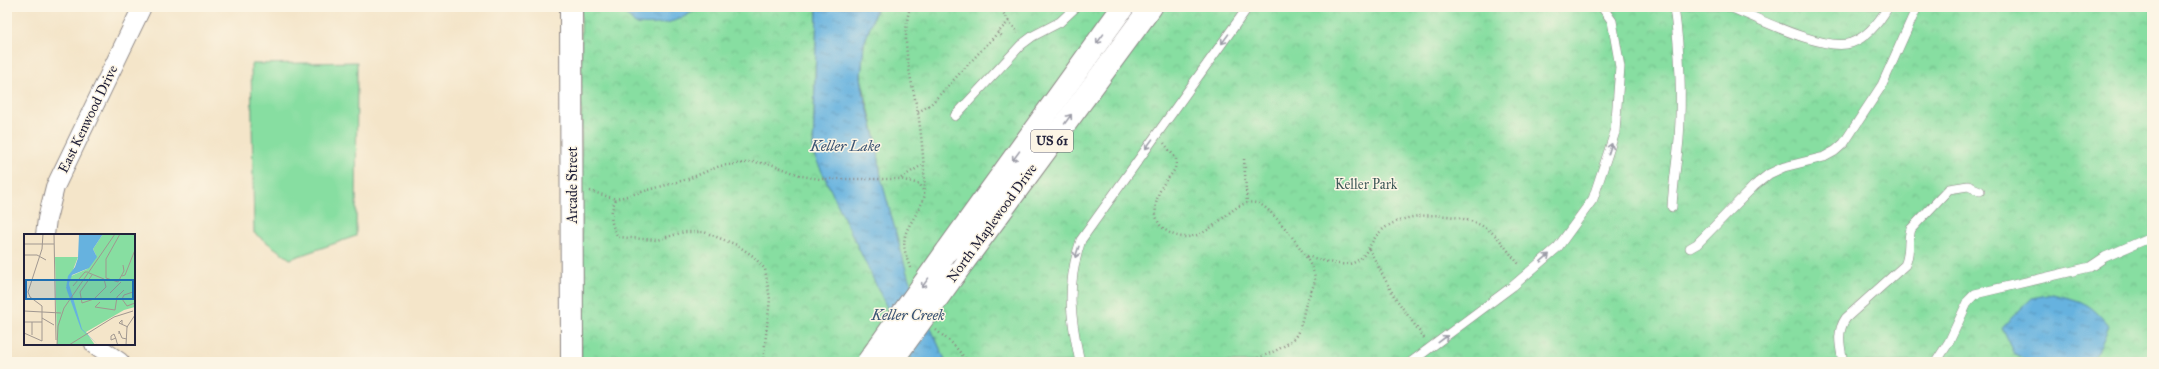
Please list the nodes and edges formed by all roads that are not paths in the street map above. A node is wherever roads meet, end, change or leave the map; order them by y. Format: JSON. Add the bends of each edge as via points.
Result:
{"nodes":[{"id":1,"x":142,"y":7,"type":"edge"},
{"id":2,"x":571,"y":7,"type":"edge"},
{"id":3,"x":1076,"y":7,"type":"edge"},
{"id":4,"x":1123,"y":7,"type":"edge"},
{"id":5,"x":1151,"y":7,"type":"edge"},
{"id":6,"x":1248,"y":7,"type":"edge"},
{"id":7,"x":1602,"y":7,"type":"edge"},
{"id":8,"x":1674,"y":7,"type":"edge"},
{"id":9,"x":1730,"y":7,"type":"edge"},
{"id":10,"x":1888,"y":7,"type":"edge"},
{"id":11,"x":1917,"y":7,"type":"edge"},
{"id":12,"x":955,"y":116,"type":"dead end"},
{"id":13,"x":1980,"y":191,"type":"dead end"},
{"id":14,"x":1672,"y":207,"type":"dead end"},
{"id":15,"x":45,"y":234,"type":"edge"},
{"id":16,"x":2152,"y":234,"type":"edge"},
{"id":17,"x":1690,"y":248,"type":"dead end"},
{"id":18,"x":95,"y":345,"type":"edge"},
{"id":19,"x":120,"y":362,"type":"edge"},
{"id":20,"x":572,"y":362,"type":"edge"},
{"id":21,"x":868,"y":362,"type":"edge"},
{"id":22,"x":891,"y":362,"type":"edge"},
{"id":23,"x":1080,"y":362,"type":"edge"},
{"id":24,"x":1411,"y":362,"type":"edge"},
{"id":25,"x":1843,"y":362,"type":"edge"},
{"id":26,"x":1936,"y":362,"type":"edge"}],
"edges":[{"from":1,"to":15,"type":"street","name":"East Kenwood Drive","via":[[55,187]]},
{"from":2,"to":20,"type":"main road","name":"Arcade Street"},
{"from":3,"to":12,"type":"lane","via":[[1060,22],[1025,42]]},
{"from":4,"to":21,"type":"main road","name":"North Maplewood Drive","number":"US 61","one_way":true,"bridge":true},
{"from":22,"to":5,"type":"main road","name":"North Maplewood Drive","number":"US 61","one_way":true,"bridge":true},
{"from":6,"to":23,"type":"lane","one_way":true,"via":[[1080,240],[1073,265],[1070,304]]},
{"from":24,"to":7,"type":"lane","one_way":true,"via":[[1558,247],[1593,200],[1615,132],[1620,67],[1612,21]]},
{"from":8,"to":14,"type":"lane","via":[[1681,55],[1679,140]]},
{"from":9,"to":10,"type":"lane","via":[[1815,41],[1834,45],[1851,43],[1863,36],[1881,19]]},
{"from":11,"to":17,"type":"lane","via":[[1882,85],[1844,143],[1824,156],[1769,174],[1698,244]]},
{"from":13,"to":25,"type":"lane","via":[[1968,186],[1950,189],[1911,229],[1908,237],[1909,257],[1905,265],[1846,318],[1841,326],[1839,335]]},
{"from":16,"to":26,"type":"lane","via":[[2149,238],[2105,257],[2090,267],[1975,294],[1968,301],[1949,342]]},
{"from":18,"to":19,"type":"street"}]}
